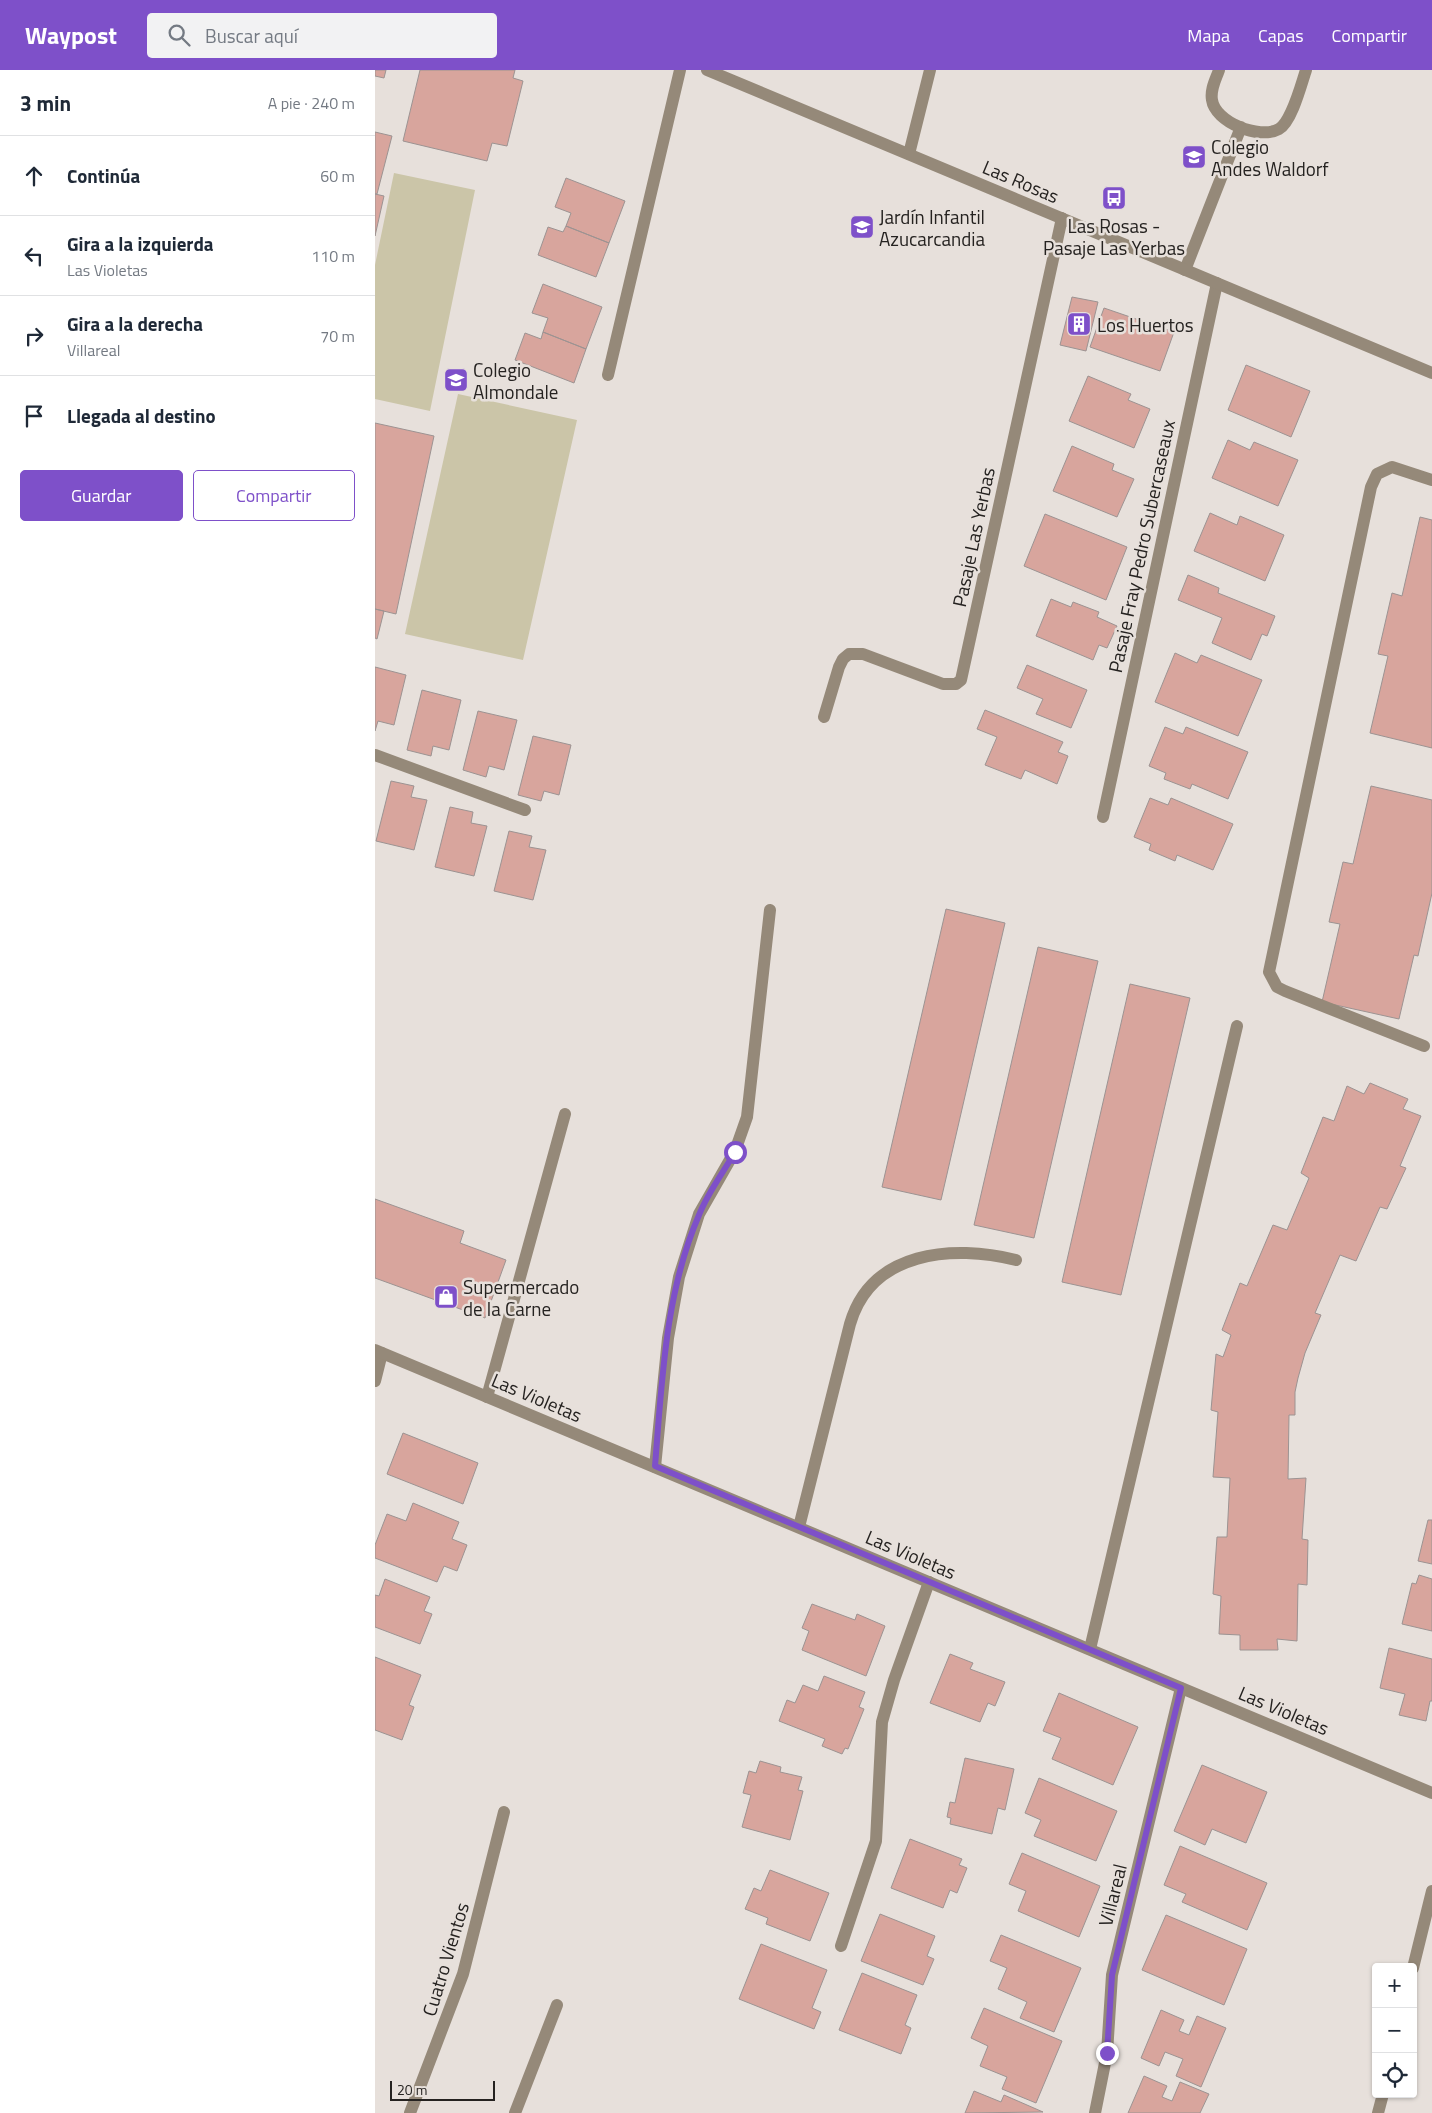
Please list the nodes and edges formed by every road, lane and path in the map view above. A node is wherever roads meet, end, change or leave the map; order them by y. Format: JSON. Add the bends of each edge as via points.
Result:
{"nodes":[{"id":1,"x":680,"y":70,"type":"edge"},
{"id":2,"x":707,"y":70,"type":"edge"},
{"id":3,"x":929,"y":70,"type":"edge"},
{"id":4,"x":1219,"y":70,"type":"edge"},
{"id":5,"x":1306,"y":70,"type":"edge"},
{"id":6,"x":1241,"y":127,"type":"junction"},
{"id":7,"x":909,"y":154,"type":"junction"},
{"id":8,"x":1062,"y":218,"type":"junction"},
{"id":9,"x":1185,"y":270,"type":"junction"},
{"id":10,"x":1217,"y":283,"type":"junction"},
{"id":11,"x":1432,"y":373,"type":"edge"},
{"id":12,"x":608,"y":375,"type":"dead end"},
{"id":13,"x":1432,"y":480,"type":"edge"},
{"id":14,"x":824,"y":718,"type":"dead end"},
{"id":15,"x":375,"y":755,"type":"edge"},
{"id":16,"x":525,"y":810,"type":"dead end"},
{"id":17,"x":1103,"y":816,"type":"dead end"},
{"id":18,"x":770,"y":910,"type":"dead end"},
{"id":19,"x":1237,"y":1026,"type":"dead end"},
{"id":20,"x":1425,"y":1046,"type":"dead end"},
{"id":21,"x":565,"y":1114,"type":"dead end"},
{"id":22,"x":1016,"y":1260,"type":"dead end"},
{"id":23,"x":379,"y":1351,"type":"edge"},
{"id":24,"x":375,"y":1381,"type":"edge"},
{"id":25,"x":487,"y":1397,"type":"junction"},
{"id":26,"x":655,"y":1466,"type":"junction"},
{"id":27,"x":799,"y":1527,"type":"junction"},
{"id":28,"x":929,"y":1582,"type":"junction"},
{"id":29,"x":1090,"y":1649,"type":"junction"},
{"id":30,"x":1181,"y":1688,"type":"junction"},
{"id":31,"x":1432,"y":1793,"type":"edge"},
{"id":32,"x":504,"y":1812,"type":"dead end"},
{"id":33,"x":1432,"y":1891,"type":"edge"},
{"id":34,"x":841,"y":1946,"type":"dead end"},
{"id":35,"x":1414,"y":1963,"type":"edge"},
{"id":36,"x":557,"y":2005,"type":"dead end"},
{"id":37,"x":1382,"y":2098,"type":"edge"},
{"id":38,"x":410,"y":2113,"type":"edge"},
{"id":39,"x":515,"y":2113,"type":"edge"},
{"id":40,"x":1095,"y":2113,"type":"edge"},
{"id":41,"x":1378,"y":2113,"type":"edge"}],
"edges":[{"from":1,"to":12,"type":"street"},
{"from":2,"to":7,"type":"street","name":"Las Rosas"},
{"from":3,"to":7,"type":"street"},
{"from":4,"to":6,"type":"street","via":[[1212,88],[1215,109],[1219,116]]},
{"from":5,"to":6,"type":"street","via":[[1286,122],[1279,129],[1269,132]]},
{"from":6,"to":9,"type":"street"},
{"from":7,"to":8,"type":"street","name":"Las Rosas"},
{"from":8,"to":9,"type":"street","name":"Las Rosas"},
{"from":8,"to":14,"type":"street","name":"Pasaje Las Yerbas","via":[[961,680],[943,684],[863,654],[849,654],[839,667]]},
{"from":9,"to":10,"type":"street","name":"Las Rosas"},
{"from":10,"to":11,"type":"street","name":"Las Rosas"},
{"from":10,"to":17,"type":"street","name":"Pasaje Fray Pedro Subercaseaux"},
{"from":13,"to":20,"type":"street","via":[[1393,466],[1377,474],[1371,487],[1269,972],[1277,987],[1285,991]]},
{"from":15,"to":16,"type":"street"},
{"from":18,"to":26,"type":"street","via":[[747,1117],[735,1152],[699,1214],[679,1277],[668,1338]]},
{"from":19,"to":29,"type":"street"},
{"from":21,"to":25,"type":"street"},
{"from":22,"to":27,"type":"street","via":[[988,1253],[931,1255],[891,1269],[862,1295],[854,1309]]},
{"from":23,"to":24,"type":"street"},
{"from":23,"to":25,"type":"street","name":"Las Violetas"},
{"from":25,"to":26,"type":"street","name":"Las Violetas"},
{"from":26,"to":27,"type":"street","name":"Las Violetas"},
{"from":27,"to":28,"type":"street","name":"Las Violetas"},
{"from":28,"to":29,"type":"street","name":"Las Violetas"},
{"from":28,"to":34,"type":"street","via":[[882,1722],[876,1841]]},
{"from":29,"to":30,"type":"street","name":"Las Violetas"},
{"from":30,"to":31,"type":"street","name":"Las Violetas"},
{"from":30,"to":40,"type":"street","name":"Villareal","via":[[1112,1975],[1107,2053]]},
{"from":32,"to":38,"type":"street","name":"Cuatro Vientos","via":[[463,1974]]},
{"from":33,"to":35,"type":"street"},
{"from":36,"to":39,"type":"street"},
{"from":37,"to":41,"type":"street"}]}
